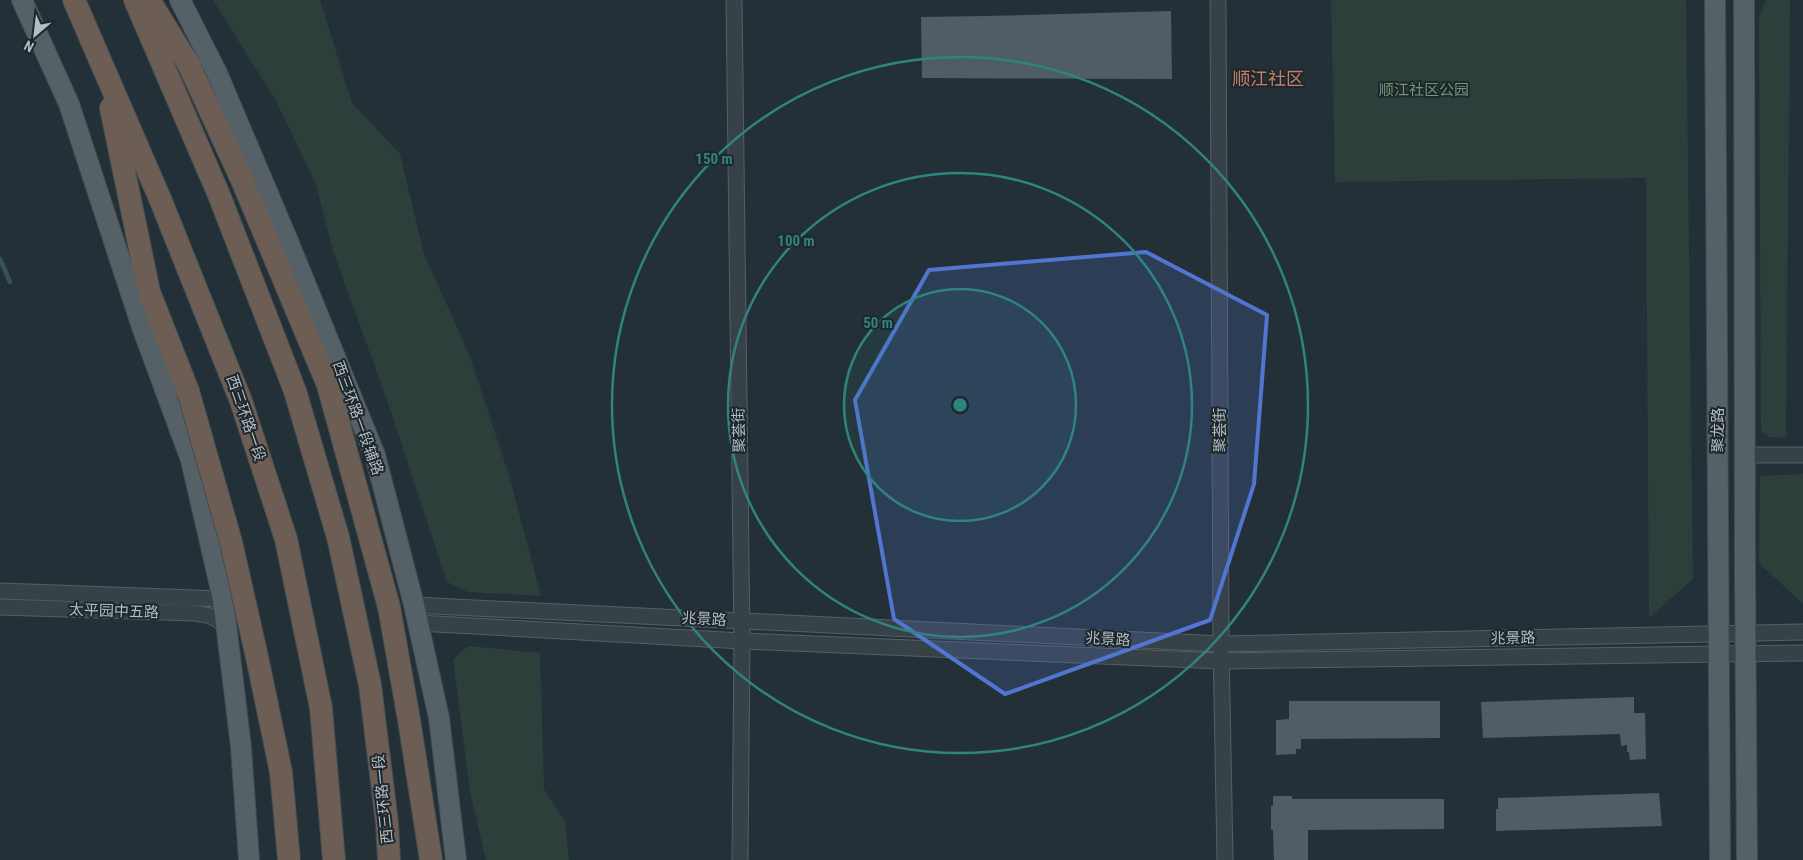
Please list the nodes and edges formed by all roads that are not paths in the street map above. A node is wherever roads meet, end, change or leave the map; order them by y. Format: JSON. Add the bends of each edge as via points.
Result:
{"nodes":[{"id":1,"x":22,"y":0,"type":"edge"},
{"id":2,"x":74,"y":0,"type":"edge"},
{"id":3,"x":135,"y":0,"type":"edge"},
{"id":4,"x":149,"y":0,"type":"edge"},
{"id":5,"x":180,"y":0,"type":"edge"},
{"id":6,"x":734,"y":0,"type":"edge"},
{"id":7,"x":1218,"y":0,"type":"edge"},
{"id":8,"x":1715,"y":0,"type":"edge"},
{"id":9,"x":1744,"y":0,"type":"edge"},
{"id":10,"x":101,"y":61,"type":"junction"},
{"id":11,"x":1744,"y":455,"type":"junction"},
{"id":12,"x":1803,"y":455,"type":"edge"},
{"id":13,"x":0,"y":591,"type":"edge"},
{"id":14,"x":223,"y":599,"type":"junction"},
{"id":15,"x":0,"y":607,"type":"edge"},
{"id":16,"x":416,"y":614,"type":"junction"},
{"id":17,"x":741,"y":621,"type":"junction"},
{"id":18,"x":226,"y":625,"type":"junction"},
{"id":19,"x":1745,"y":632,"type":"junction"},
{"id":20,"x":1803,"y":632,"type":"edge"},
{"id":21,"x":1719,"y":633,"type":"junction"},
{"id":22,"x":742,"y":640,"type":"junction"},
{"id":23,"x":1221,"y":644,"type":"junction"},
{"id":24,"x":1803,"y":652,"type":"edge"},
{"id":25,"x":1746,"y":653,"type":"junction"},
{"id":26,"x":1719,"y":655,"type":"junction"},
{"id":27,"x":1221,"y":661,"type":"junction"},
{"id":28,"x":421,"y":802,"type":"junction"},
{"id":29,"x":284,"y":809,"type":"junction"},
{"id":30,"x":248,"y":860,"type":"edge"},
{"id":31,"x":280,"y":860,"type":"edge"},
{"id":32,"x":289,"y":860,"type":"edge"},
{"id":33,"x":334,"y":860,"type":"edge"},
{"id":34,"x":389,"y":860,"type":"edge"},
{"id":35,"x":424,"y":860,"type":"edge"},
{"id":36,"x":431,"y":860,"type":"edge"},
{"id":37,"x":456,"y":860,"type":"edge"},
{"id":38,"x":740,"y":860,"type":"edge"},
{"id":39,"x":1225,"y":860,"type":"edge"},
{"id":40,"x":1720,"y":860,"type":"edge"},
{"id":41,"x":1747,"y":860,"type":"edge"}],
"edges":[{"from":1,"to":14,"type":"main road","via":[[69,104],[142,327],[191,460]]},
{"from":2,"to":10,"type":"highway","name":"西三环路一段"},
{"from":3,"to":34,"type":"highway","name":"西三环路一段","via":[[219,195],[295,391],[338,537],[370,685]]},
{"from":4,"to":28,"type":"highway","via":[[189,64],[242,180],[328,385],[389,607]]},
{"from":5,"to":16,"type":"main road","name":"西三环路一段辅路","via":[[216,73],[281,223],[375,455]]},
{"from":6,"to":17,"type":"street","name":"聚荟街"},
{"from":7,"to":23,"type":"street","name":"聚荟街"},
{"from":8,"to":21,"type":"main road","name":"聚龙路"},
{"from":9,"to":11,"type":"main road","name":"聚龙路"},
{"from":10,"to":29,"type":"highway","bridge":true,"via":[[149,292],[188,391],[231,542],[281,772]]},
{"from":10,"to":33,"type":"highway","name":"西三环路一段","via":[[161,200],[241,401],[286,539],[321,708]]},
{"from":11,"to":12,"type":"street"},
{"from":11,"to":19,"type":"main road","name":"聚龙路"},
{"from":13,"to":14,"type":"street","name":"太平园中五路"},
{"from":14,"to":18,"type":"main road"},
{"from":15,"to":18,"type":"street","name":"太平园中五路","via":[[195,613],[211,616]]},
{"from":16,"to":17,"type":"street","name":"兆景路"},
{"from":16,"to":22,"type":"street","name":"兆景路"},
{"from":16,"to":37,"type":"main road","name":"西三环路一段辅路","via":[[439,718]]},
{"from":17,"to":22,"type":"street","name":"聚荟街"},
{"from":17,"to":23,"type":"street","name":"兆景路"},
{"from":18,"to":30,"type":"main road","via":[[241,746]]},
{"from":19,"to":20,"type":"street","name":"兆景路"},
{"from":19,"to":21,"type":"street","name":"兆景路"},
{"from":19,"to":25,"type":"main road","name":"聚龙路"},
{"from":21,"to":23,"type":"street","name":"兆景路"},
{"from":21,"to":26,"type":"main road","name":"聚龙路"},
{"from":22,"to":27,"type":"street","name":"兆景路"},
{"from":22,"to":38,"type":"street","name":"聚荟街"},
{"from":23,"to":27,"type":"street","name":"聚荟街"},
{"from":24,"to":25,"type":"street","name":"兆景路"},
{"from":25,"to":26,"type":"street","name":"兆景路"},
{"from":25,"to":41,"type":"main road","name":"聚龙路"},
{"from":26,"to":27,"type":"street","name":"兆景路"},
{"from":26,"to":40,"type":"main road","name":"聚龙路"},
{"from":27,"to":39,"type":"street","name":"聚荟街"},
{"from":28,"to":35,"type":"highway"},
{"from":28,"to":36,"type":"highway"},
{"from":29,"to":31,"type":"highway","bridge":true},
{"from":29,"to":32,"type":"highway","bridge":true}]}
